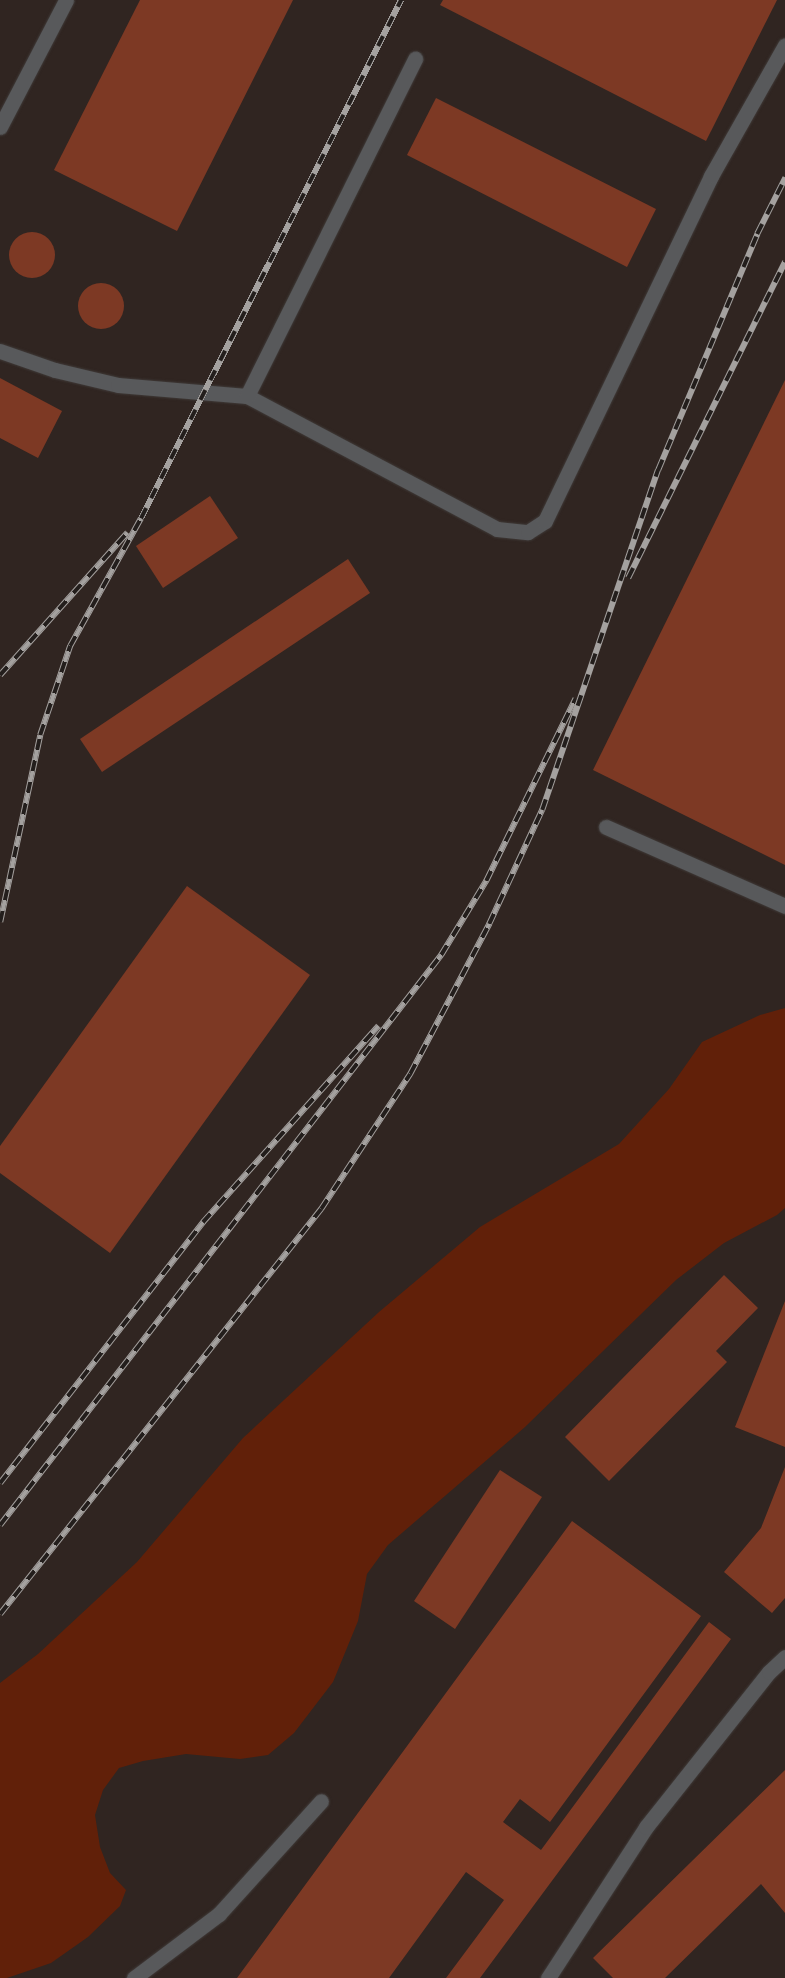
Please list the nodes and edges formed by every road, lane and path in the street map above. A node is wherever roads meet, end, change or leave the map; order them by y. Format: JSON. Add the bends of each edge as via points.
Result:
{"nodes":[{"id":1,"x":66,"y":0,"type":"edge"},
{"id":2,"x":785,"y":45,"type":"edge"},
{"id":3,"x":415,"y":59,"type":"dead end"},
{"id":4,"x":0,"y":127,"type":"edge"},
{"id":5,"x":0,"y":351,"type":"edge"},
{"id":6,"x":247,"y":396,"type":"junction"},
{"id":7,"x":606,"y":827,"type":"dead end"},
{"id":8,"x":785,"y":906,"type":"edge"},
{"id":9,"x":785,"y":1657,"type":"edge"},
{"id":10,"x":321,"y":1800,"type":"dead end"},
{"id":11,"x":134,"y":1978,"type":"edge"},
{"id":12,"x":548,"y":1978,"type":"edge"}],
"edges":[{"from":1,"to":4,"type":"lane"},
{"from":2,"to":6,"type":"lane","via":[[711,176],[545,522],[528,532],[497,529]]},
{"from":3,"to":6,"type":"lane"},
{"from":5,"to":6,"type":"lane","via":[[55,370],[118,385]]},
{"from":7,"to":8,"type":"lane"},
{"from":9,"to":12,"type":"lane","via":[[769,1672],[646,1827]]},
{"from":10,"to":11,"type":"lane","via":[[219,1914]]}]}
